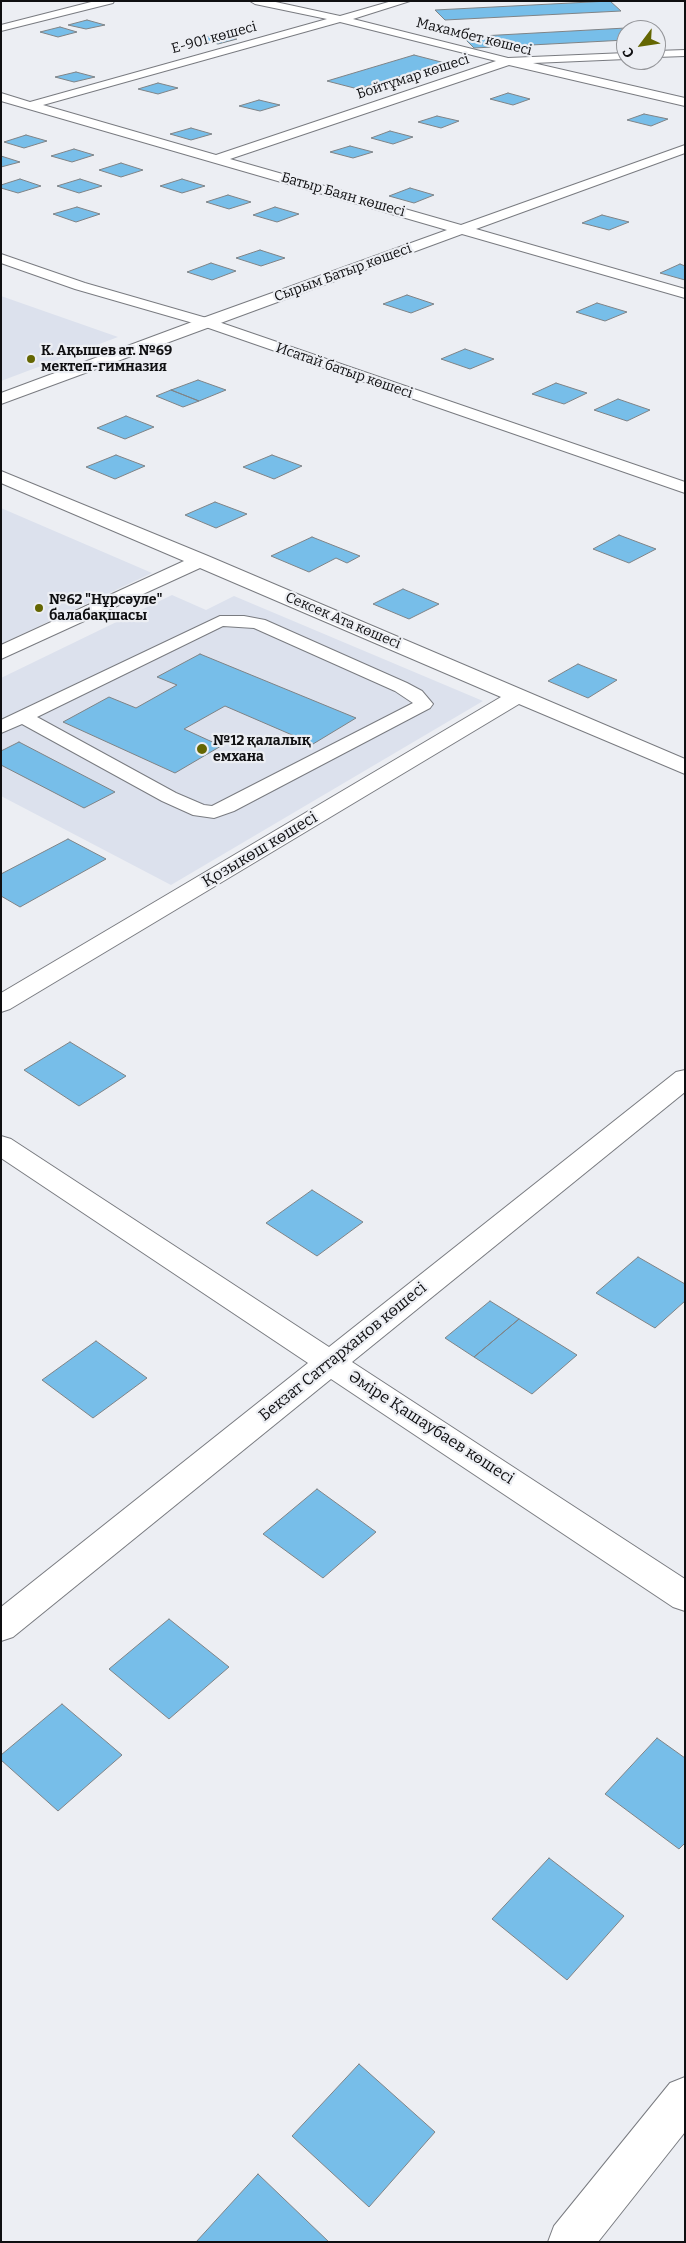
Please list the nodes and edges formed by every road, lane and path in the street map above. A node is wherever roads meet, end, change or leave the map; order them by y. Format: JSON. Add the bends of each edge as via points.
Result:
{"nodes":[{"id":1,"x":109,"y":1,"type":"edge"},
{"id":2,"x":255,"y":1,"type":"edge"},
{"id":3,"x":405,"y":1,"type":"edge"},
{"id":4,"x":340,"y":19,"type":"junction"},
{"id":5,"x":1,"y":28,"type":"edge"},
{"id":6,"x":685,"y":53,"type":"edge"},
{"id":7,"x":666,"y":54,"type":"edge"},
{"id":8,"x":616,"y":56,"type":"edge"},
{"id":9,"x":508,"y":61,"type":"junction"},
{"id":10,"x":1,"y":97,"type":"edge"},
{"id":11,"x":685,"y":102,"type":"edge"},
{"id":12,"x":31,"y":105,"type":"junction"},
{"id":13,"x":685,"y":149,"type":"edge"},
{"id":14,"x":216,"y":159,"type":"junction"},
{"id":15,"x":464,"y":230,"type":"junction"},
{"id":16,"x":1,"y":258,"type":"edge"},
{"id":17,"x":685,"y":294,"type":"edge"},
{"id":18,"x":204,"y":322,"type":"junction"},
{"id":19,"x":1,"y":399,"type":"edge"},
{"id":20,"x":1,"y":476,"type":"edge"},
{"id":21,"x":685,"y":488,"type":"edge"},
{"id":22,"x":201,"y":560,"type":"junction"},
{"id":23,"x":1,"y":653,"type":"edge"},
{"id":24,"x":519,"y":695,"type":"junction"},
{"id":25,"x":23,"y":717,"type":"junction"},
{"id":26,"x":1,"y":727,"type":"edge"},
{"id":27,"x":685,"y":767,"type":"edge"},
{"id":28,"x":1,"y":1004,"type":"edge"},
{"id":29,"x":685,"y":1078,"type":"edge"},
{"id":30,"x":1,"y":1145,"type":"edge"},
{"id":31,"x":330,"y":1362,"type":"junction"},
{"id":32,"x":685,"y":1596,"type":"edge"},
{"id":33,"x":1,"y":1627,"type":"edge"},
{"id":34,"x":685,"y":2098,"type":"edge"},
{"id":35,"x":570,"y":2242,"type":"edge"}],
"edges":[{"from":1,"to":5,"type":"street"},
{"from":2,"to":4,"type":"street","name":"Махамбет көшесі"},
{"from":3,"to":4,"type":"street","name":"Е-901 көшесі"},
{"from":4,"to":9,"type":"street","name":"Махамбет көшесі"},
{"from":4,"to":12,"type":"street","name":"Е-901 көшесі"},
{"from":6,"to":7,"type":"street"},
{"from":8,"to":9,"type":"street","name":"Бойтұмар көшесі"},
{"from":9,"to":11,"type":"street","name":"Махамбет көшесі"},
{"from":9,"to":14,"type":"street","name":"Бойтұмар көшесі"},
{"from":10,"to":12,"type":"street","name":"Батыр Баян көшесі"},
{"from":12,"to":14,"type":"street","name":"Батыр Баян көшесі"},
{"from":13,"to":15,"type":"street","name":"Сырым Батыр көшесі"},
{"from":14,"to":15,"type":"street","name":"Батыр Баян көшесі"},
{"from":15,"to":17,"type":"street","name":"Батыр Баян көшесі"},
{"from":15,"to":18,"type":"street","name":"Сырым Батыр көшесі"},
{"from":16,"to":18,"type":"street","name":"Исатай батыр көшесі","via":[[80,286]]},
{"from":18,"to":19,"type":"street","name":"Сырым Батыр көшесі"},
{"from":18,"to":21,"type":"street","name":"Исатай батыр көшесі"},
{"from":20,"to":22,"type":"street","name":"Сексек Ата көшесі"},
{"from":22,"to":23,"type":"street"},
{"from":22,"to":24,"type":"street","name":"Сексек Ата көшесі"},
{"from":24,"to":27,"type":"street","name":"Сексек Ата көшесі"},
{"from":24,"to":28,"type":"street","name":"Қозыкөш көшесі"},
{"from":25,"to":25,"type":"lane","via":[[169,797],[200,811],[214,812],[424,704],[401,687],[259,624],[220,621]]},
{"from":25,"to":26,"type":"lane"},
{"from":29,"to":31,"type":"street","name":"Бекзат Саттарханов көшесі"},
{"from":30,"to":31,"type":"street","name":"Әміре Қашаубаев көшесі"},
{"from":31,"to":32,"type":"street","name":"Әміре Қашаубаев көшесі"},
{"from":31,"to":33,"type":"street","name":"Бекзат Саттарханов көшесі"},
{"from":34,"to":35,"type":"street"}]}
